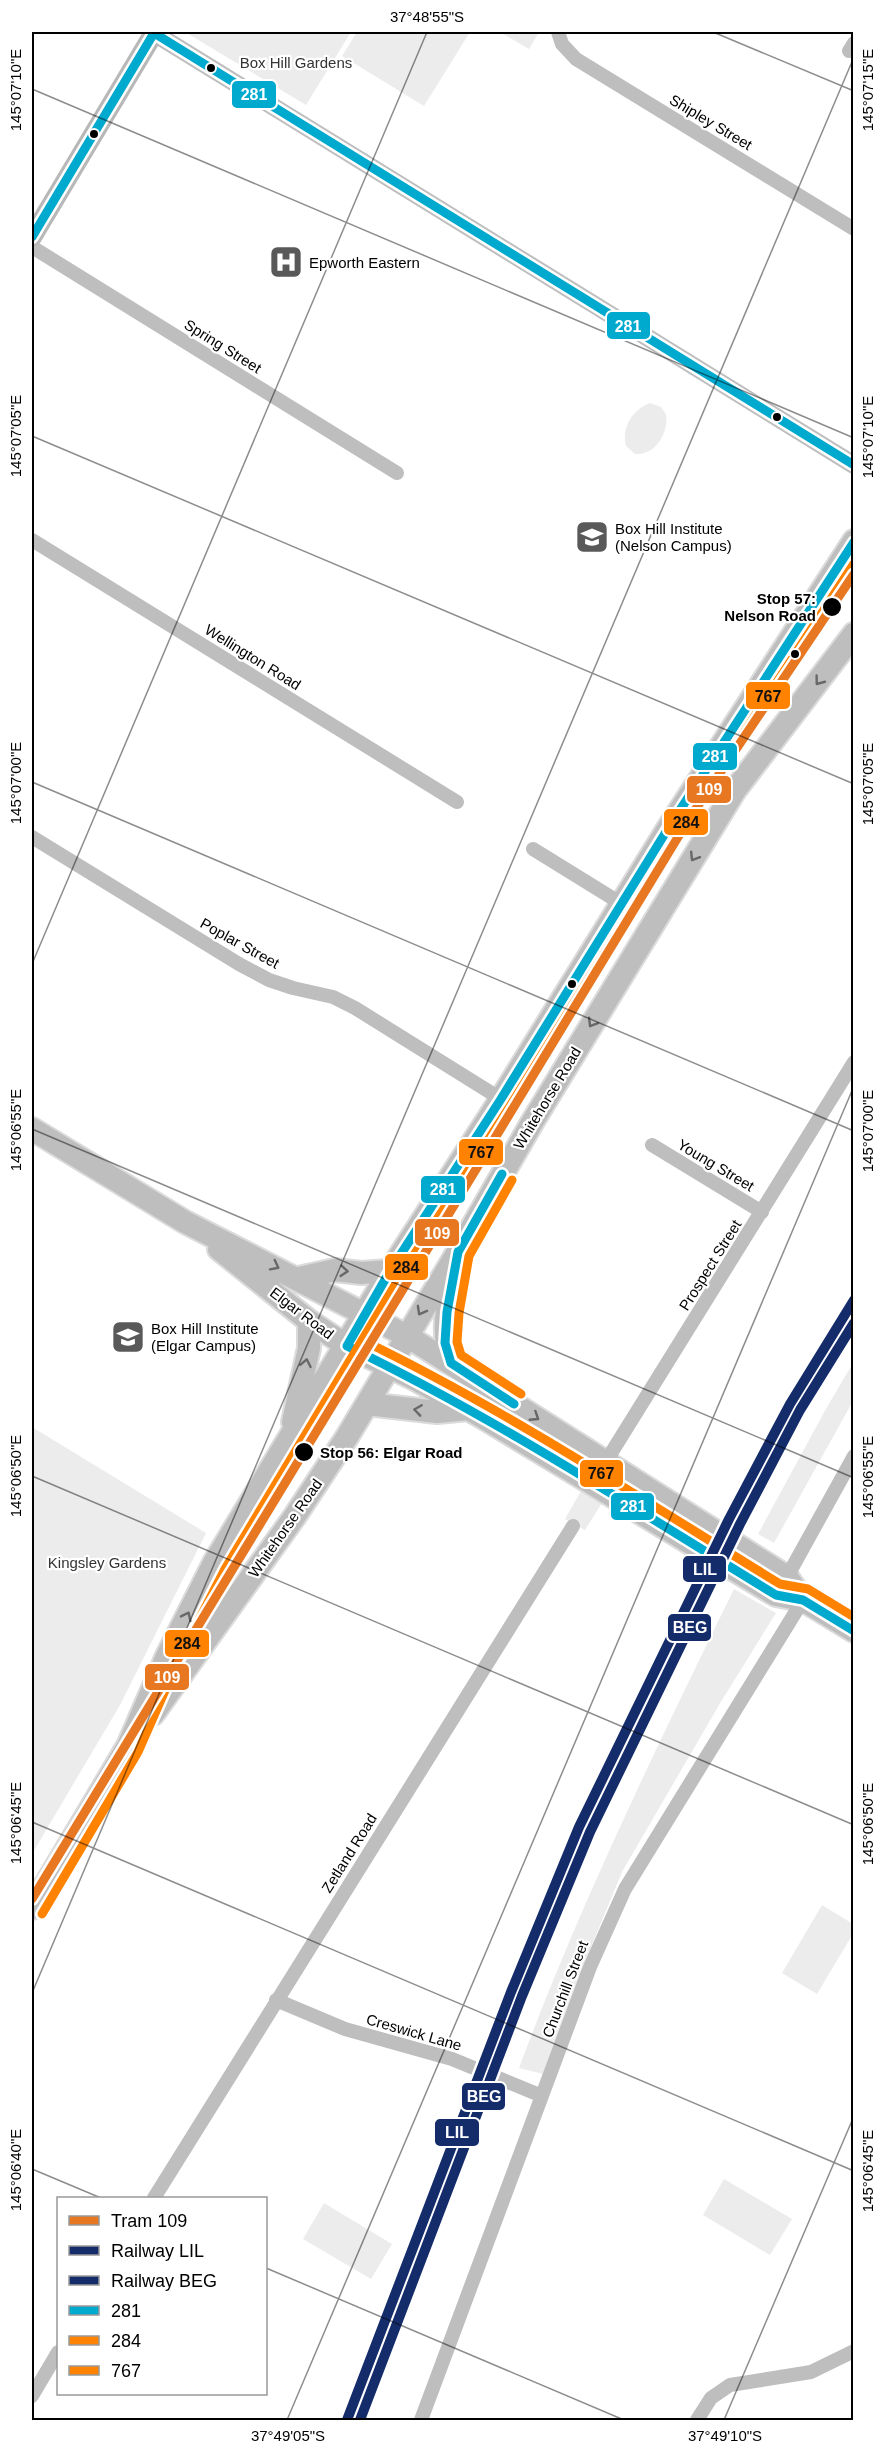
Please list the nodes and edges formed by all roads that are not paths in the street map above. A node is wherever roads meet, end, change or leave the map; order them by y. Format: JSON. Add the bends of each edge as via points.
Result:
{"nodes":[{"id":1,"x":153,"y":32,"type":"edge"},
{"id":2,"x":558,"y":34,"type":"edge"},
{"id":3,"x":854,"y":229,"type":"edge"},
{"id":4,"x":32,"y":237,"type":"edge"},
{"id":5,"x":32,"y":247,"type":"edge"},
{"id":6,"x":854,"y":465,"type":"edge"},
{"id":7,"x":397,"y":473,"type":"dead end"},
{"id":8,"x":32,"y":540,"type":"edge"},
{"id":9,"x":854,"y":541,"type":"edge"},
{"id":10,"x":854,"y":634,"type":"edge"},
{"id":11,"x":458,"y":802,"type":"dead end"},
{"id":12,"x":32,"y":837,"type":"edge"},
{"id":13,"x":533,"y":849,"type":"dead end"},
{"id":14,"x":622,"y":904,"type":"junction"},
{"id":15,"x":854,"y":1062,"type":"edge"},
{"id":16,"x":501,"y":1099,"type":"junction"},
{"id":17,"x":32,"y":1129,"type":"edge"},
{"id":18,"x":652,"y":1145,"type":"dead end"},
{"id":19,"x":762,"y":1212,"type":"junction"},
{"id":20,"x":186,"y":1221,"type":"junction"},
{"id":21,"x":458,"y":1252,"type":"junction"},
{"id":22,"x":390,"y":1271,"type":"junction"},
{"id":23,"x":300,"y":1278,"type":"junction"},
{"id":24,"x":365,"y":1314,"type":"junction"},
{"id":25,"x":309,"y":1321,"type":"junction"},
{"id":26,"x":407,"y":1336,"type":"junction"},
{"id":27,"x":347,"y":1346,"type":"junction"},
{"id":28,"x":451,"y":1363,"type":"junction"},
{"id":29,"x":390,"y":1366,"type":"junction"},
{"id":30,"x":367,"y":1404,"type":"junction"},
{"id":31,"x":469,"y":1409,"type":"junction"},
{"id":32,"x":288,"y":1441,"type":"junction"},
{"id":33,"x":854,"y":1456,"type":"edge"},
{"id":34,"x":605,"y":1463,"type":"junction"},
{"id":35,"x":599,"y":1486,"type":"junction"},
{"id":36,"x":573,"y":1526,"type":"dead end"},
{"id":37,"x":787,"y":1577,"type":"junction"},
{"id":38,"x":802,"y":1600,"type":"junction"},
{"id":39,"x":854,"y":1631,"type":"edge"},
{"id":40,"x":128,"y":1746,"type":"junction"},
{"id":41,"x":32,"y":1908,"type":"edge"},
{"id":42,"x":276,"y":2000,"type":"junction"},
{"id":43,"x":542,"y":2096,"type":"junction"},
{"id":44,"x":155,"y":2197,"type":"edge"},
{"id":45,"x":854,"y":2351,"type":"edge"},
{"id":46,"x":57,"y":2354,"type":"edge"},
{"id":47,"x":32,"y":2396,"type":"edge"},
{"id":48,"x":421,"y":2421,"type":"edge"},
{"id":49,"x":697,"y":2421,"type":"edge"}],
"edges":[{"from":1,"to":4,"type":"main road"},
{"from":1,"to":6,"type":"street"},
{"from":2,"to":3,"type":"street","name":"Shipley Street","via":[[567,52],[576,59]]},
{"from":5,"to":7,"type":"street","name":"Spring Street"},
{"from":8,"to":11,"type":"street","name":"Wellington Road"},
{"from":9,"to":14,"type":"main road","name":"Whitehorse Road"},
{"from":10,"to":21,"type":"main road","name":"Whitehorse Road","one_way":true,"via":[[735,790],[533,1121]]},
{"from":12,"to":16,"type":"street","name":"Poplar Street","via":[[239,964],[269,980],[333,997],[355,1008]]},
{"from":13,"to":14,"type":"street"},
{"from":14,"to":16,"type":"main road","name":"Whitehorse Road"},
{"from":15,"to":19,"type":"street","name":"Prospect Street"},
{"from":16,"to":22,"type":"main road","name":"Whitehorse Road"},
{"from":17,"to":20,"type":"main road","name":"Elgar Road"},
{"from":18,"to":19,"type":"street","name":"Young Street"},
{"from":19,"to":34,"type":"street","name":"Prospect Street"},
{"from":20,"to":23,"type":"main road","name":"Elgar Road","one_way":true},
{"from":20,"to":25,"type":"main road","name":"Elgar Road"},
{"from":21,"to":26,"type":"main road","name":"Whitehorse Road","one_way":true},
{"from":21,"to":28,"type":"main road","via":[[445,1327]]},
{"from":23,"to":22,"type":"main road","one_way":true,"via":[[335,1270]]},
{"from":22,"to":24,"type":"main road","name":"Whitehorse Road"},
{"from":23,"to":24,"type":"main road","name":"Elgar Road"},
{"from":24,"to":26,"type":"main road","name":"Elgar Road"},
{"from":24,"to":27,"type":"main road","name":"Whitehorse Road"},
{"from":25,"to":27,"type":"main road","name":"Elgar Road"},
{"from":32,"to":25,"type":"main road","one_way":true,"via":[[309,1348]]},
{"from":26,"to":28,"type":"main road","name":"Elgar Road"},
{"from":26,"to":29,"type":"main road","name":"Whitehorse Road"},
{"from":27,"to":29,"type":"main road","name":"Elgar Road"},
{"from":27,"to":32,"type":"main road","name":"Whitehorse Road"},
{"from":28,"to":34,"type":"main road","name":"Elgar Road","one_way":true},
{"from":29,"to":30,"type":"main road","name":"Whitehorse Road"},
{"from":29,"to":31,"type":"main road","name":"Elgar Road"},
{"from":31,"to":30,"type":"main road","one_way":true,"via":[[436,1412]]},
{"from":30,"to":40,"type":"main road","name":"Whitehorse Road","via":[[296,1516]]},
{"from":31,"to":35,"type":"main road","name":"Elgar Road"},
{"from":40,"to":32,"type":"main road","name":"Whitehorse Road","one_way":true,"via":[[214,1563]]},
{"from":33,"to":37,"type":"street"},
{"from":34,"to":35,"type":"street","name":"Prospect Street"},
{"from":34,"to":37,"type":"main road","name":"Elgar Road"},
{"from":35,"to":38,"type":"main road","name":"Elgar Road","via":[[776,1595]]},
{"from":36,"to":42,"type":"street","name":"Zetland Road"},
{"from":37,"to":38,"type":"main road","name":"Elgar Road"},
{"from":38,"to":39,"type":"main road","name":"Elgar Road"},
{"from":38,"to":43,"type":"street","name":"Churchill Street","via":[[625,1888],[590,1967]]},
{"from":40,"to":41,"type":"main road","name":"Whitehorse Road"},
{"from":42,"to":43,"type":"street","name":"Creswick Lane","via":[[345,2029],[452,2059]]},
{"from":42,"to":44,"type":"street","name":"Zetland Road"},
{"from":43,"to":48,"type":"street","name":"Churchill Street"},
{"from":45,"to":49,"type":"street","via":[[811,2372],[730,2385],[711,2398]]},
{"from":46,"to":47,"type":"street"}]}
